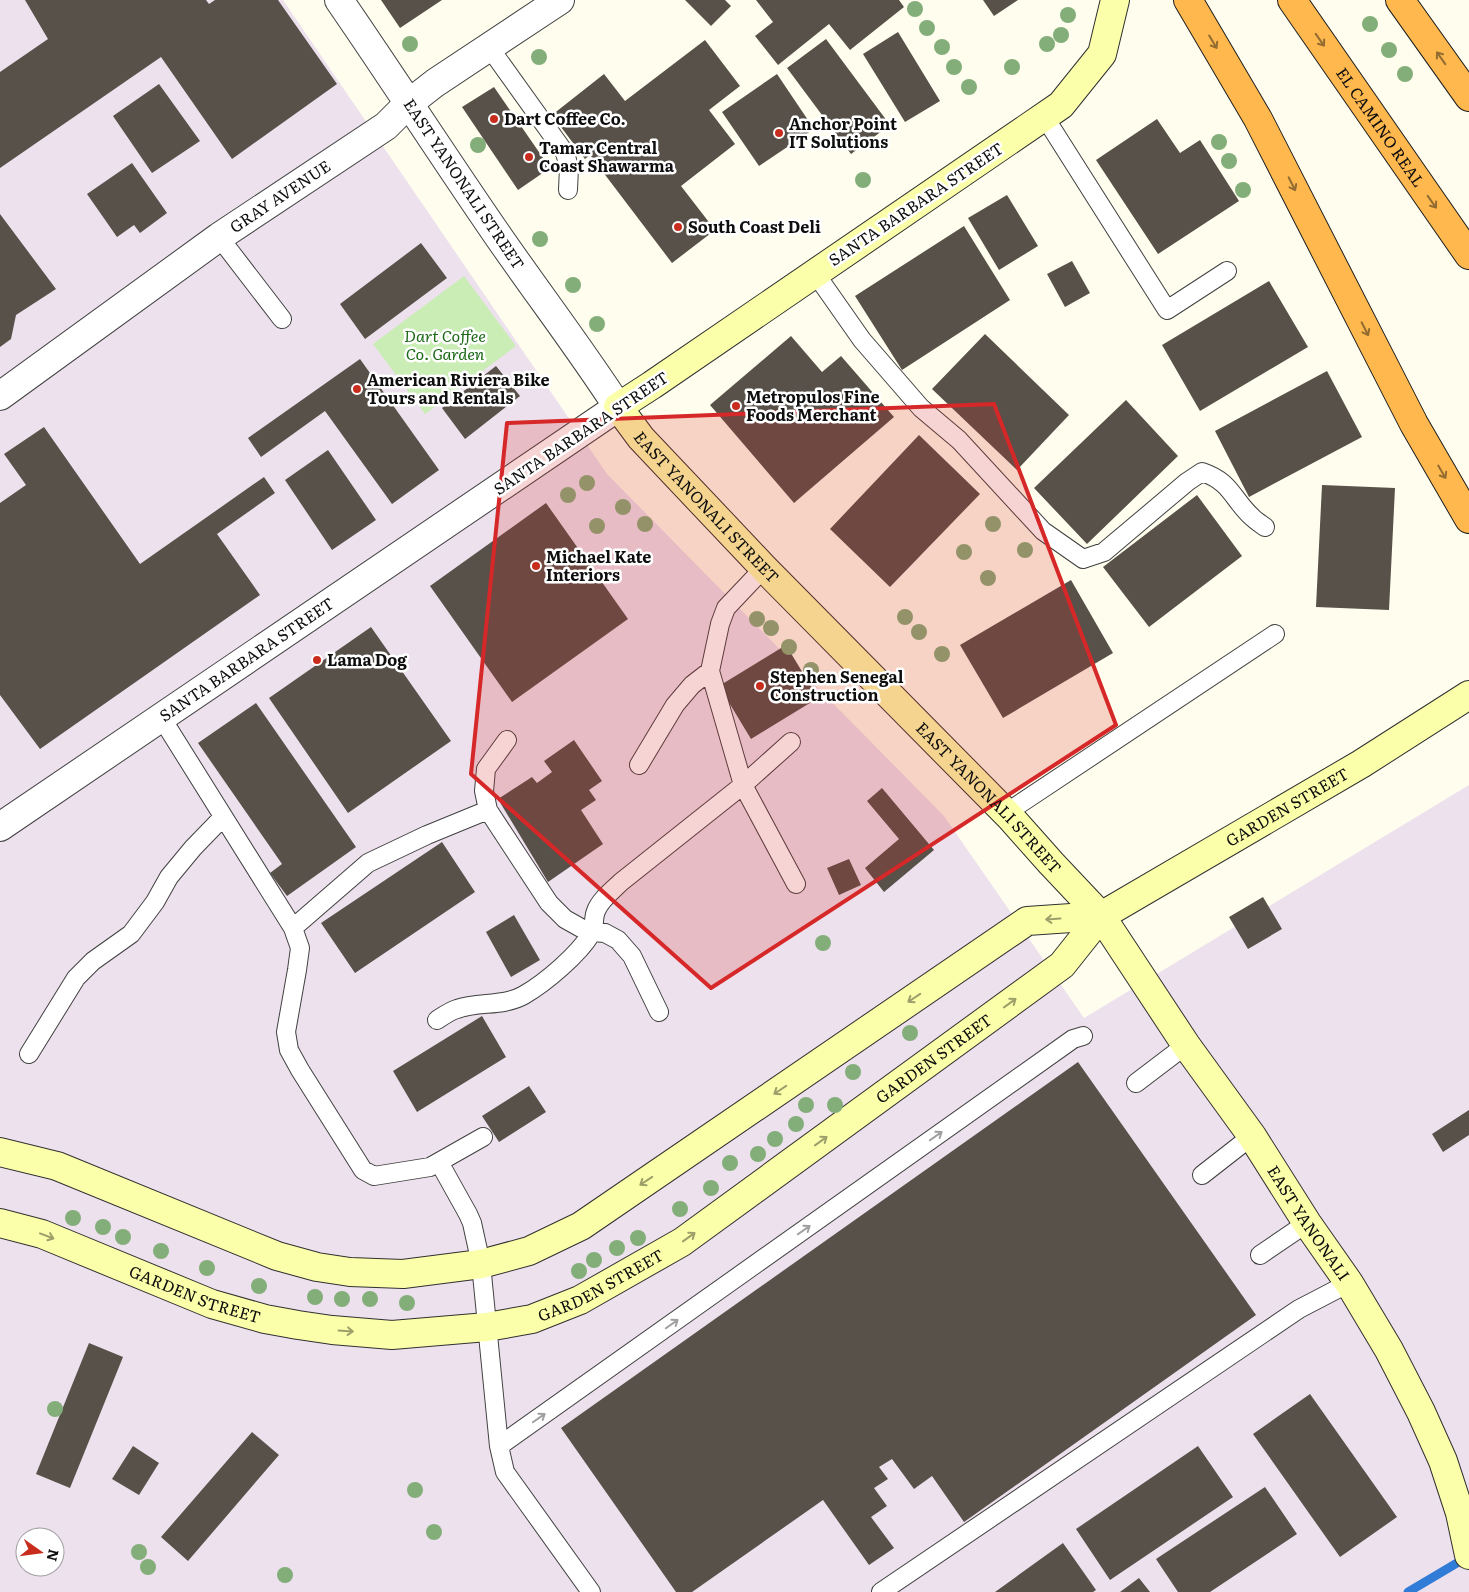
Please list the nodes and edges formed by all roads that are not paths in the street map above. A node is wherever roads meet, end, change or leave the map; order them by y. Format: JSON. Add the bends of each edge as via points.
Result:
{"nodes":[{"id":1,"x":339,"y":0,"type":"edge"},
{"id":2,"x":560,"y":0,"type":"edge"},
{"id":3,"x":1115,"y":0,"type":"edge"},
{"id":4,"x":1188,"y":0,"type":"edge"},
{"id":5,"x":1292,"y":0,"type":"edge"},
{"id":6,"x":1400,"y":0,"type":"edge"},
{"id":7,"x":489,"y":47,"type":"junction"},
{"id":8,"x":1469,"y":97,"type":"edge"},
{"id":9,"x":408,"y":104,"type":"junction"},
{"id":10,"x":1044,"y":116,"type":"junction"},
{"id":11,"x":568,"y":190,"type":"dead end"},
{"id":12,"x":219,"y":237,"type":"junction"},
{"id":13,"x":1469,"y":255,"type":"edge"},
{"id":14,"x":1227,"y":271,"type":"dead end"},
{"id":15,"x":815,"y":273,"type":"junction"},
{"id":16,"x":282,"y":319,"type":"dead end"},
{"id":17,"x":0,"y":396,"type":"edge"},
{"id":18,"x":618,"y":407,"type":"junction"},
{"id":19,"x":1469,"y":519,"type":"edge"},
{"id":20,"x":1265,"y":527,"type":"dead end"},
{"id":21,"x":764,"y":568,"type":"junction"},
{"id":22,"x":1274,"y":634,"type":"dead end"},
{"id":23,"x":710,"y":671,"type":"junction"},
{"id":24,"x":1469,"y":694,"type":"edge"},
{"id":25,"x":161,"y":717,"type":"junction"},
{"id":26,"x":507,"y":740,"type":"dead end"},
{"id":27,"x":791,"y":742,"type":"dead end"},
{"id":28,"x":639,"y":765,"type":"dead end"},
{"id":29,"x":743,"y":785,"type":"junction"},
{"id":30,"x":488,"y":810,"type":"junction"},
{"id":31,"x":1006,"y":813,"type":"junction"},
{"id":32,"x":223,"y":817,"type":"junction"},
{"id":33,"x":0,"y":827,"type":"edge"},
{"id":34,"x":796,"y":884,"type":"dead end"},
{"id":35,"x":1101,"y":916,"type":"junction"},
{"id":36,"x":293,"y":928,"type":"junction"},
{"id":37,"x":592,"y":932,"type":"junction"},
{"id":38,"x":659,"y":1012,"type":"dead end"},
{"id":39,"x":437,"y":1020,"type":"dead end"},
{"id":40,"x":1083,"y":1036,"type":"dead end"},
{"id":41,"x":1186,"y":1045,"type":"junction"},
{"id":42,"x":29,"y":1054,"type":"dead end"},
{"id":43,"x":1136,"y":1083,"type":"dead end"},
{"id":44,"x":1252,"y":1136,"type":"junction"},
{"id":45,"x":483,"y":1137,"type":"dead end"},
{"id":46,"x":0,"y":1152,"type":"edge"},
{"id":47,"x":439,"y":1162,"type":"junction"},
{"id":48,"x":1202,"y":1175,"type":"dead end"},
{"id":49,"x":0,"y":1223,"type":"edge"},
{"id":50,"x":1307,"y":1223,"type":"junction"},
{"id":51,"x":1260,"y":1255,"type":"dead end"},
{"id":52,"x":481,"y":1264,"type":"junction"},
{"id":53,"x":1349,"y":1283,"type":"junction"},
{"id":54,"x":487,"y":1327,"type":"junction"},
{"id":55,"x":499,"y":1446,"type":"junction"},
{"id":56,"x":1469,"y":1555,"type":"edge"},
{"id":57,"x":591,"y":1592,"type":"edge"},
{"id":58,"x":881,"y":1592,"type":"edge"}],
"edges":[{"from":1,"to":9,"type":"street","name":"EAST YANONALI STREET"},
{"from":2,"to":7,"type":"street","name":"GRAY AVENUE"},
{"from":3,"to":10,"type":"main road","name":"SANTA BARBARA STREET","via":[[1102,54],[1061,105]]},
{"from":4,"to":19,"type":"highway","one_way":true,"via":[[1258,119],[1414,424]]},
{"from":5,"to":13,"type":"highway","name":"EL CAMINO REAL","one_way":true},
{"from":8,"to":6,"type":"highway","one_way":true},
{"from":7,"to":9,"type":"street","name":"GRAY AVENUE"},
{"from":7,"to":11,"type":"lane","via":[[565,153],[569,167]]},
{"from":9,"to":12,"type":"street","name":"GRAY AVENUE","via":[[386,126]]},
{"from":9,"to":18,"type":"street","name":"EAST YANONALI STREET"},
{"from":10,"to":14,"type":"lane","via":[[1167,310]]},
{"from":10,"to":15,"type":"main road","name":"SANTA BARBARA STREET"},
{"from":12,"to":16,"type":"lane"},
{"from":12,"to":17,"type":"street","name":"GRAY AVENUE"},
{"from":15,"to":18,"type":"main road","name":"SANTA BARBARA STREET"},
{"from":15,"to":20,"type":"lane","via":[[862,340],[921,408],[959,440],[1042,530],[1083,559],[1104,552],[1202,472],[1216,477]]},
{"from":18,"to":21,"type":"main road","name":"EAST YANONALI STREET","via":[[641,438]]},
{"from":18,"to":25,"type":"street","name":"SANTA BARBARA STREET"},
{"from":21,"to":23,"type":"lane","via":[[726,608]]},
{"from":21,"to":31,"type":"main road","name":"EAST YANONALI STREET"},
{"from":22,"to":31,"type":"lane"},
{"from":23,"to":28,"type":"lane","via":[[692,685],[675,705]]},
{"from":23,"to":29,"type":"lane"},
{"from":24,"to":35,"type":"main road","name":"GARDEN STREET","via":[[1361,764]]},
{"from":25,"to":32,"type":"lane"},
{"from":25,"to":33,"type":"street","name":"SANTA BARBARA STREET"},
{"from":26,"to":30,"type":"lane","via":[[486,769],[484,791]]},
{"from":27,"to":29,"type":"lane"},
{"from":29,"to":34,"type":"lane"},
{"from":29,"to":37,"type":"lane","via":[[620,882],[596,911]]},
{"from":30,"to":36,"type":"lane","via":[[368,863]]},
{"from":30,"to":37,"type":"lane","via":[[549,903],[564,919]]},
{"from":31,"to":35,"type":"main road","name":"EAST YANONALI STREET"},
{"from":32,"to":36,"type":"lane"},
{"from":32,"to":42,"type":"lane","via":[[169,877],[131,934],[92,961],[76,978]]},
{"from":35,"to":41,"type":"main road","name":"EAST YANONALI"},
{"from":35,"to":52,"type":"main road","name":"GARDEN STREET","one_way":true,"via":[[1027,920],[581,1226],[529,1251]]},
{"from":54,"to":35,"type":"main road","name":"GARDEN STREET","one_way":true,"via":[[532,1319],[580,1300],[682,1242],[1062,965]]},
{"from":36,"to":47,"type":"lane","via":[[300,948],[286,1032],[289,1050],[305,1078],[363,1170],[374,1176]]},
{"from":37,"to":38,"type":"lane","via":[[618,940],[632,956]]},
{"from":37,"to":39,"type":"lane","via":[[570,959],[522,996],[497,1004],[456,1009]]},
{"from":55,"to":40,"type":"lane","one_way":true,"via":[[1064,1044]]},
{"from":41,"to":43,"type":"lane"},
{"from":41,"to":44,"type":"main road","name":"EAST YANONALI"},
{"from":44,"to":48,"type":"lane"},
{"from":44,"to":50,"type":"main road","name":"EAST YANONALI"},
{"from":45,"to":47,"type":"lane"},
{"from":46,"to":52,"type":"main road","name":"GARDEN STREET","via":[[57,1166],[277,1256],[317,1267],[403,1274]]},
{"from":47,"to":52,"type":"lane","via":[[472,1223]]},
{"from":49,"to":54,"type":"main road","name":"GARDEN STREET","one_way":true,"via":[[42,1234],[212,1304],[266,1319],[332,1330],[392,1334]]},
{"from":50,"to":51,"type":"lane"},
{"from":50,"to":53,"type":"main road","name":"EAST YANONALI"},
{"from":52,"to":54,"type":"lane"},
{"from":53,"to":56,"type":"main road","name":"EAST YANONALI","via":[[1389,1350],[1443,1461],[1460,1513]]},
{"from":53,"to":58,"type":"lane","via":[[1299,1309]]},
{"from":54,"to":55,"type":"lane"},
{"from":55,"to":57,"type":"lane","via":[[505,1472]]}]}
